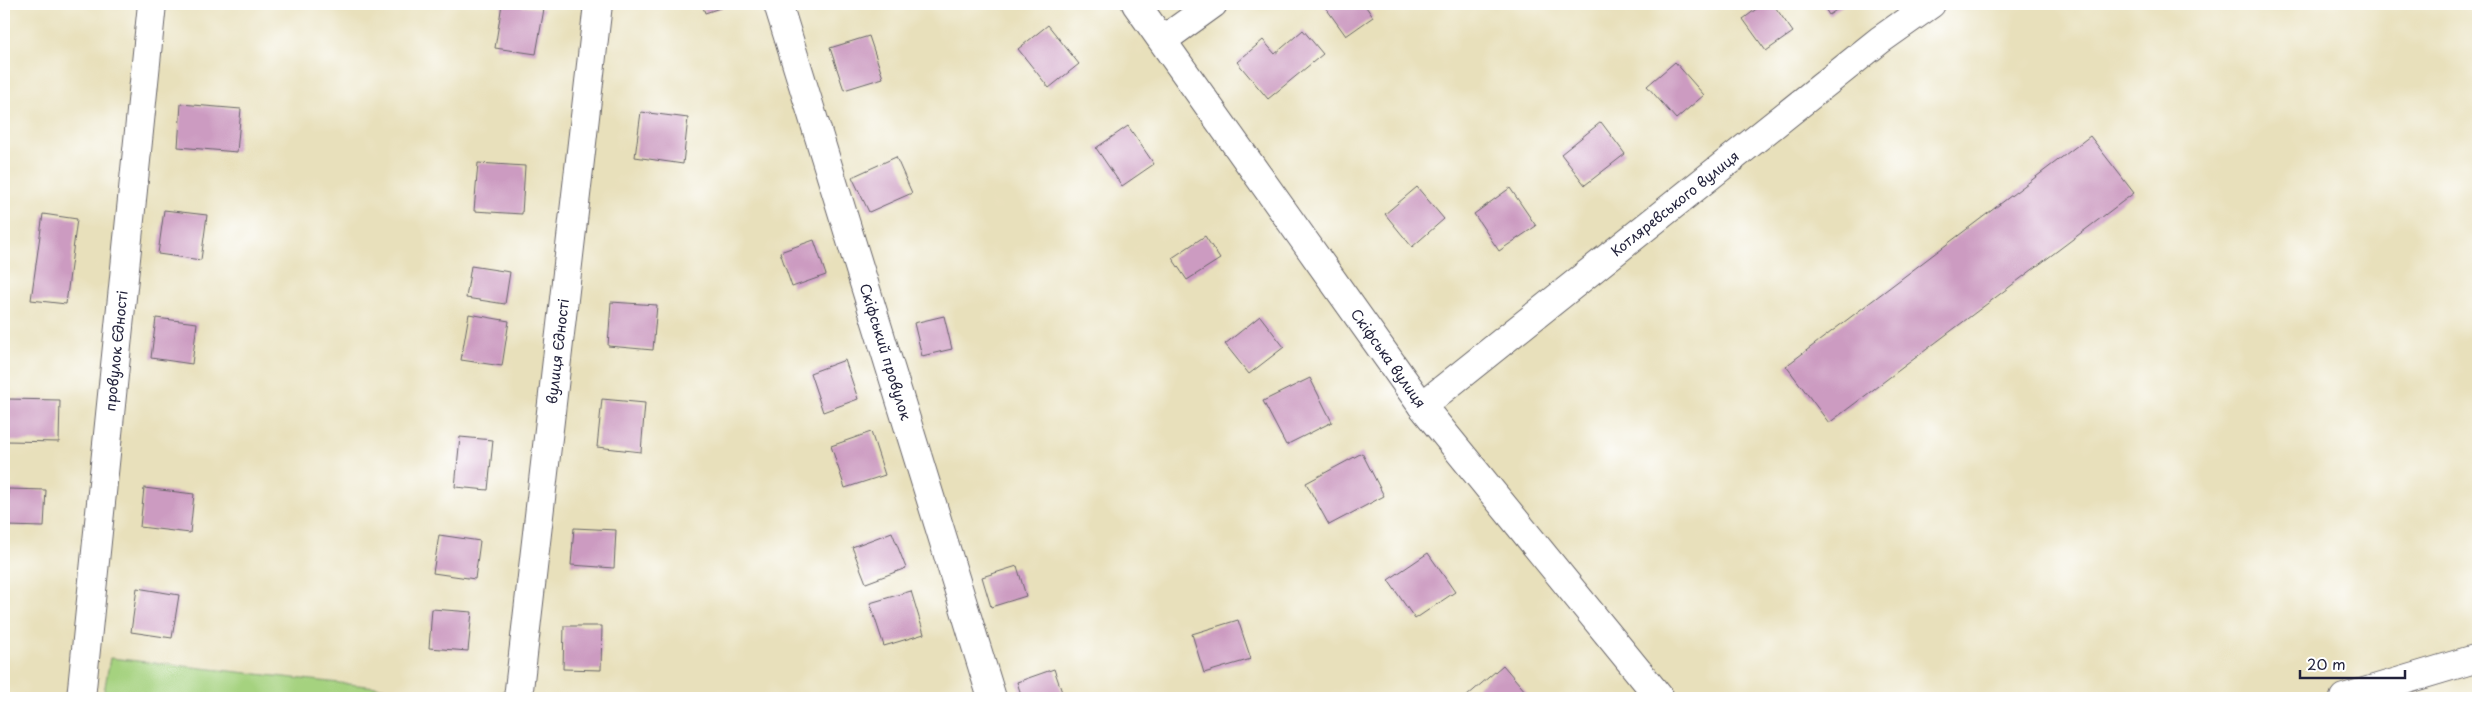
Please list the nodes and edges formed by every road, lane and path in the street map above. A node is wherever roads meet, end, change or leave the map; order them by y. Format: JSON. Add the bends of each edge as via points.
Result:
{"nodes":[{"id":1,"x":152,"y":4,"type":"edge"},
{"id":2,"x":598,"y":4,"type":"edge"},
{"id":3,"x":778,"y":4,"type":"edge"},
{"id":4,"x":1136,"y":4,"type":"edge"},
{"id":5,"x":1213,"y":4,"type":"edge"},
{"id":6,"x":1931,"y":4,"type":"edge"},
{"id":7,"x":1163,"y":40,"type":"junction"},
{"id":8,"x":1422,"y":406,"type":"junction"},
{"id":9,"x":2478,"y":658,"type":"edge"},
{"id":10,"x":81,"y":698,"type":"edge"},
{"id":11,"x":518,"y":698,"type":"edge"},
{"id":12,"x":992,"y":698,"type":"edge"},
{"id":13,"x":1660,"y":698,"type":"edge"},
{"id":14,"x":2344,"y":698,"type":"edge"}],
"edges":[{"from":1,"to":10,"type":"street","name":"провулок Єдності"},
{"from":2,"to":11,"type":"street","name":"вулиця Єдності"},
{"from":3,"to":12,"type":"street","name":"Скіфський провулок"},
{"from":4,"to":7,"type":"street","name":"Скіфська вулиця"},
{"from":5,"to":7,"type":"street"},
{"from":6,"to":8,"type":"street","name":"Котляревського вулиця","via":[[1880,40]]},
{"from":7,"to":8,"type":"street","name":"Скіфська вулиця"},
{"from":8,"to":13,"type":"street","name":"Скіфська вулиця"},
{"from":9,"to":14,"type":"street"}]}
